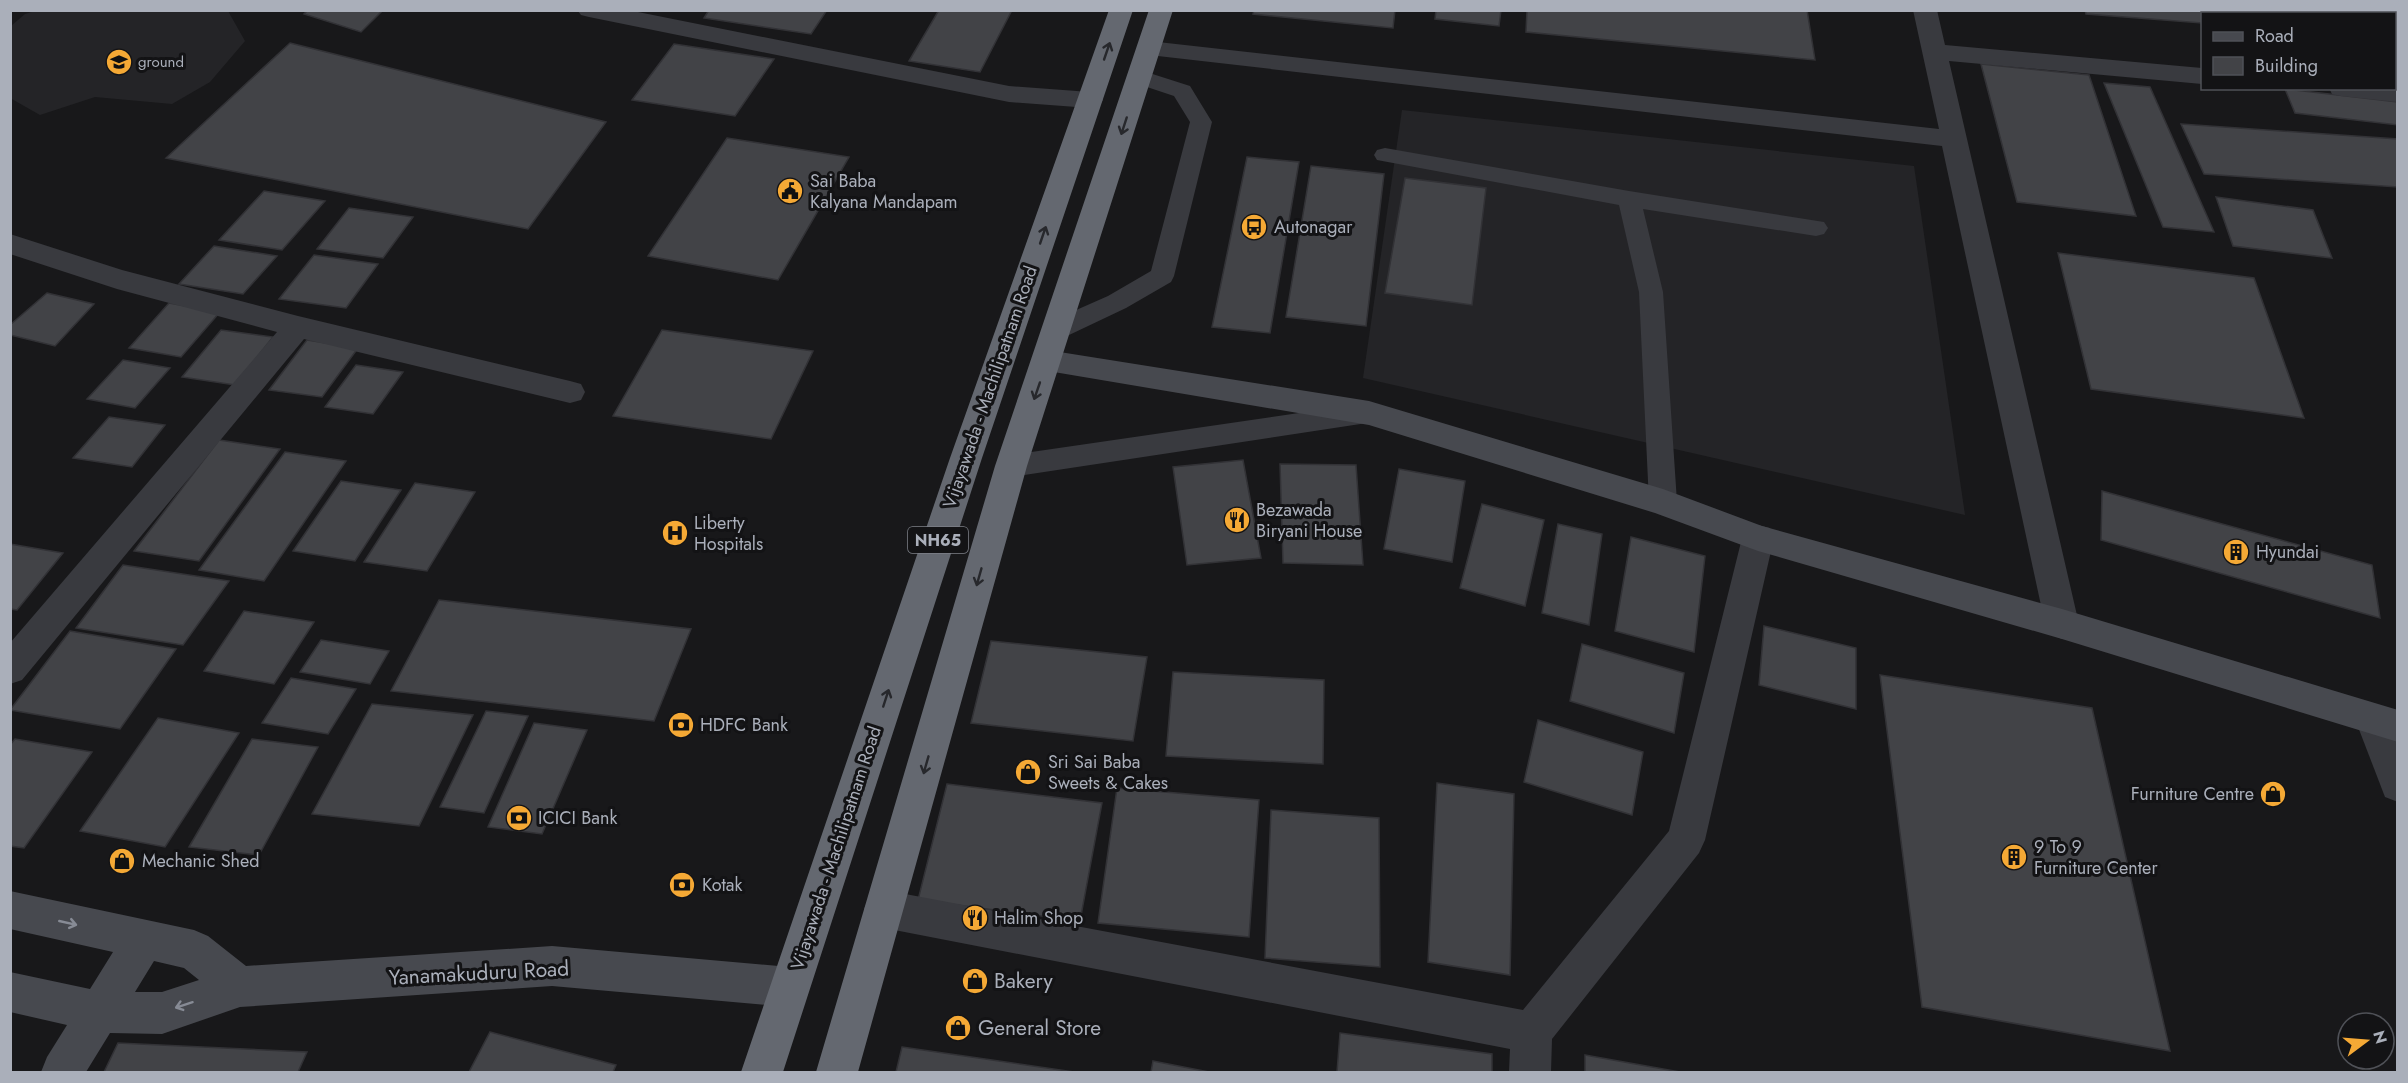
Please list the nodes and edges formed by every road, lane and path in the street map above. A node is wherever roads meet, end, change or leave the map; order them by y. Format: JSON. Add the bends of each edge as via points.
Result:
{"nodes":[{"id":1,"x":589,"y":10,"type":"edge"},
{"id":2,"x":1121,"y":10,"type":"edge"},
{"id":3,"x":1161,"y":10,"type":"edge"},
{"id":4,"x":1925,"y":10,"type":"edge"},
{"id":5,"x":1935,"y":52,"type":"junction"},
{"id":6,"x":1144,"y":63,"type":"junction"},
{"id":7,"x":2201,"y":76,"type":"edge"},
{"id":8,"x":2360,"y":90,"type":"edge"},
{"id":9,"x":2397,"y":94,"type":"edge"},
{"id":10,"x":1090,"y":100,"type":"junction"},
{"id":11,"x":1955,"y":139,"type":"junction"},
{"id":12,"x":1385,"y":155,"type":"dead end"},
{"id":13,"x":1629,"y":199,"type":"junction"},
{"id":14,"x":1816,"y":228,"type":"dead end"},
{"id":15,"x":10,"y":244,"type":"edge"},
{"id":16,"x":298,"y":327,"type":"junction"},
{"id":17,"x":1058,"y":329,"type":"junction"},
{"id":18,"x":1047,"y":360,"type":"junction"},
{"id":19,"x":570,"y":392,"type":"dead end"},
{"id":20,"x":1370,"y":412,"type":"junction"},
{"id":21,"x":1011,"y":466,"type":"junction"},
{"id":22,"x":1663,"y":502,"type":"junction"},
{"id":23,"x":1758,"y":538,"type":"junction"},
{"id":24,"x":2062,"y":624,"type":"junction"},
{"id":25,"x":10,"y":669,"type":"edge"},
{"id":26,"x":2385,"y":723,"type":"edge"},
{"id":27,"x":2397,"y":785,"type":"edge"},
{"id":28,"x":884,"y":909,"type":"junction"},
{"id":29,"x":10,"y":910,"type":"edge"},
{"id":30,"x":144,"y":940,"type":"junction"},
{"id":31,"x":240,"y":987,"type":"junction"},
{"id":32,"x":790,"y":987,"type":"junction"},
{"id":33,"x":10,"y":992,"type":"edge"},
{"id":34,"x":99,"y":1012,"type":"junction"},
{"id":35,"x":1531,"y":1032,"type":"junction"},
{"id":36,"x":62,"y":1072,"type":"edge"},
{"id":37,"x":762,"y":1072,"type":"edge"},
{"id":38,"x":837,"y":1072,"type":"edge"},
{"id":39,"x":1530,"y":1072,"type":"edge"}],
"edges":[{"from":1,"to":10,"type":"street","via":[[1009,94]]},
{"from":10,"to":2,"type":"highway","name":"Vijayawada - Machilipatnam Road","number":"NH65","one_way":true},
{"from":3,"to":6,"type":"highway","number":"NH65"},
{"from":4,"to":5,"type":"street"},
{"from":5,"to":7,"type":"street"},
{"from":5,"to":11,"type":"street"},
{"from":6,"to":11,"type":"street"},
{"from":6,"to":17,"type":"highway","number":"NH65","one_way":true},
{"from":6,"to":17,"type":"lane","via":[[1182,91],[1201,122],[1162,276]]},
{"from":8,"to":9,"type":"street"},
{"from":32,"to":10,"type":"highway","name":"Vijayawada - Machilipatnam Road","number":"NH65","one_way":true},
{"from":11,"to":24,"type":"street"},
{"from":12,"to":13,"type":"lane"},
{"from":13,"to":14,"type":"lane"},
{"from":13,"to":22,"type":"lane","via":[[1651,292]]},
{"from":15,"to":16,"type":"street","via":[[117,279]]},
{"from":16,"to":19,"type":"street"},
{"from":16,"to":25,"type":"street"},
{"from":17,"to":18,"type":"highway","number":"NH65"},
{"from":18,"to":20,"type":"street"},
{"from":18,"to":21,"type":"highway","number":"NH65","one_way":true},
{"from":20,"to":21,"type":"lane"},
{"from":20,"to":22,"type":"street"},
{"from":21,"to":28,"type":"highway","number":"NH65","one_way":true},
{"from":22,"to":23,"type":"street"},
{"from":23,"to":24,"type":"street"},
{"from":23,"to":35,"type":"street","via":[[1686,840]]},
{"from":24,"to":26,"type":"street"},
{"from":26,"to":27,"type":"street"},
{"from":28,"to":35,"type":"street"},
{"from":28,"to":38,"type":"highway","number":"NH65"},
{"from":29,"to":30,"type":"street","one_way":true},
{"from":30,"to":31,"type":"street","via":[[194,950]]},
{"from":30,"to":34,"type":"street"},
{"from":31,"to":32,"type":"street","name":"Yanamakuduru Road","via":[[552,966]]},
{"from":31,"to":34,"type":"street","name":"Yanamakuduru Road","one_way":true,"via":[[162,1013]]},
{"from":32,"to":37,"type":"highway","name":"Vijayawada - Machilipatnam Road","number":"NH65"},
{"from":33,"to":34,"type":"street","name":"Yanamakuduru Road"},
{"from":34,"to":36,"type":"street"},
{"from":35,"to":39,"type":"street"}]}
